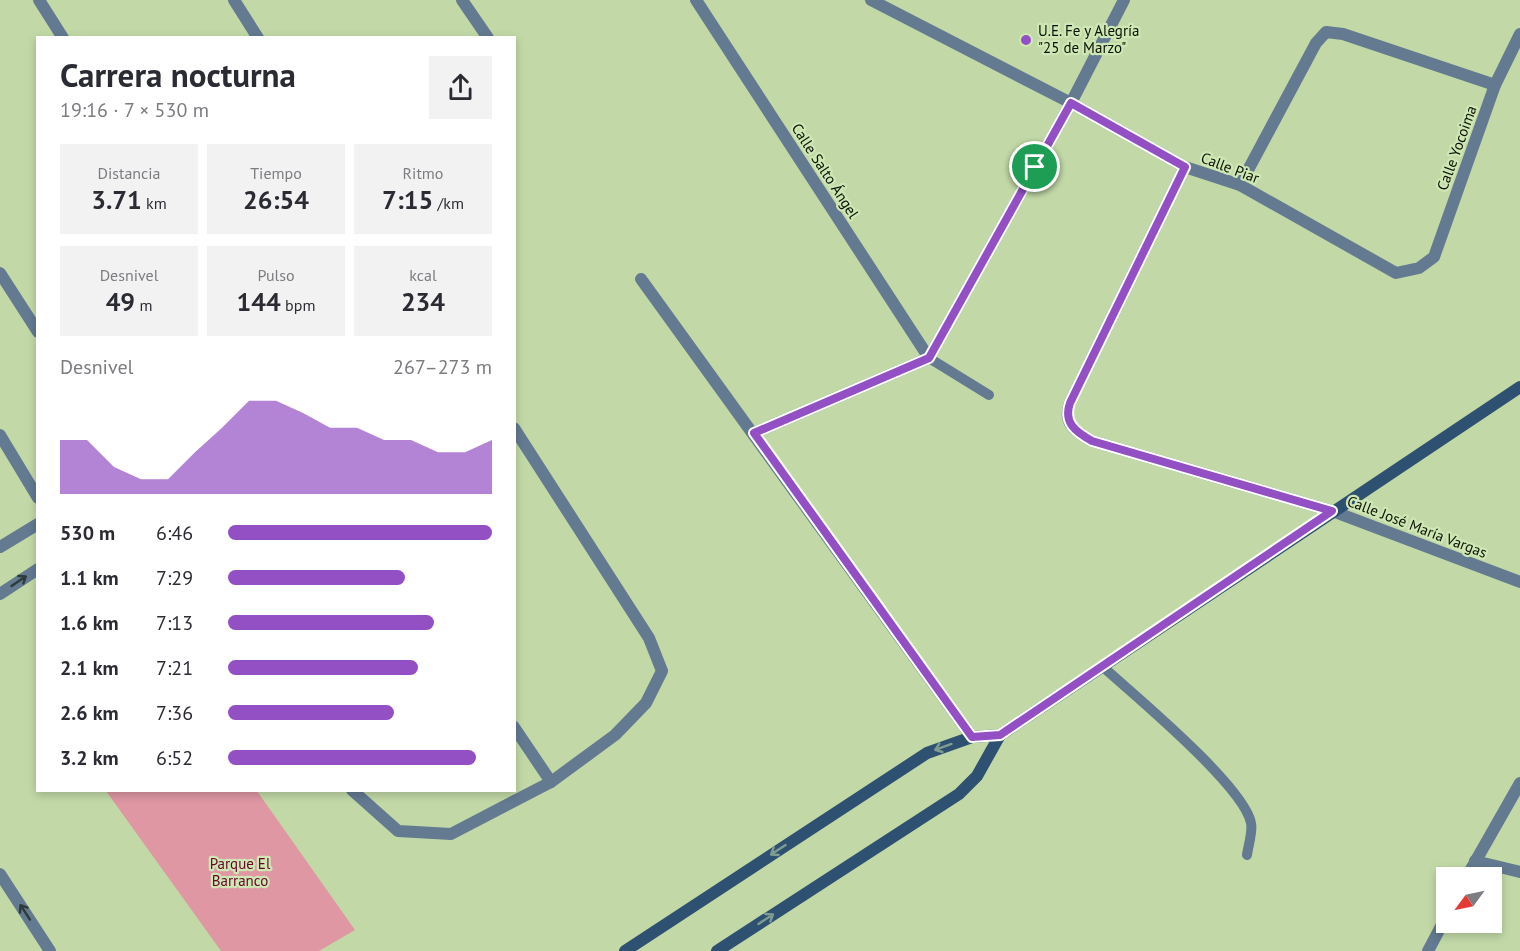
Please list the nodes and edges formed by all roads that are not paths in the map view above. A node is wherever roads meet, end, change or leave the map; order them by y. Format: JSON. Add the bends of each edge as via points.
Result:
{"nodes":[{"id":1,"x":39,"y":0,"type":"edge"},
{"id":2,"x":234,"y":0,"type":"edge"},
{"id":3,"x":462,"y":0,"type":"edge"},
{"id":4,"x":696,"y":0,"type":"edge"},
{"id":5,"x":871,"y":0,"type":"edge"},
{"id":6,"x":1124,"y":0,"type":"edge"},
{"id":7,"x":1520,"y":34,"type":"edge"},
{"id":8,"x":62,"y":36,"type":"edge"},
{"id":9,"x":257,"y":36,"type":"edge"},
{"id":10,"x":487,"y":36,"type":"edge"},
{"id":11,"x":1495,"y":85,"type":"junction"},
{"id":12,"x":1071,"y":103,"type":"junction"},
{"id":13,"x":1185,"y":167,"type":"junction"},
{"id":14,"x":1240,"y":185,"type":"junction"},
{"id":15,"x":1419,"y":268,"type":"joint"},
{"id":16,"x":0,"y":273,"type":"edge"},
{"id":17,"x":641,"y":279,"type":"dead end"},
{"id":18,"x":36,"y":329,"type":"edge"},
{"id":19,"x":929,"y":358,"type":"junction"},
{"id":20,"x":1520,"y":387,"type":"edge"},
{"id":21,"x":989,"y":395,"type":"dead end"},
{"id":22,"x":516,"y":431,"type":"edge"},
{"id":23,"x":754,"y":433,"type":"junction"},
{"id":24,"x":0,"y":435,"type":"edge"},
{"id":25,"x":36,"y":495,"type":"edge"},
{"id":26,"x":1332,"y":511,"type":"junction"},
{"id":27,"x":36,"y":525,"type":"edge"},
{"id":28,"x":0,"y":547,"type":"edge"},
{"id":29,"x":36,"y":570,"type":"edge"},
{"id":30,"x":1520,"y":582,"type":"edge"},
{"id":31,"x":0,"y":594,"type":"edge"},
{"id":32,"x":1102,"y":666,"type":"junction"},
{"id":33,"x":516,"y":730,"type":"edge"},
{"id":34,"x":1000,"y":735,"type":"junction"},
{"id":35,"x":972,"y":737,"type":"junction"},
{"id":36,"x":551,"y":782,"type":"junction"},
{"id":37,"x":1520,"y":783,"type":"edge"},
{"id":38,"x":354,"y":792,"type":"edge"},
{"id":39,"x":1247,"y":855,"type":"dead end"},
{"id":40,"x":1475,"y":861,"type":"junction"},
{"id":41,"x":1472,"y":867,"type":"edge"},
{"id":42,"x":1520,"y":872,"type":"edge"},
{"id":43,"x":0,"y":874,"type":"edge"},
{"id":44,"x":1437,"y":933,"type":"edge"},
{"id":45,"x":50,"y":951,"type":"edge"},
{"id":46,"x":625,"y":951,"type":"edge"},
{"id":47,"x":717,"y":951,"type":"edge"},
{"id":48,"x":1428,"y":951,"type":"edge"}],
"edges":[{"from":1,"to":8,"type":"street"},
{"from":2,"to":9,"type":"street"},
{"from":3,"to":10,"type":"street"},
{"from":4,"to":19,"type":"street","name":"Calle Salto Ángel"},
{"from":5,"to":12,"type":"street","name":"Calle Piar"},
{"from":6,"to":12,"type":"street"},
{"from":7,"to":11,"type":"street","name":"Calle Yocoima"},
{"from":11,"to":14,"type":"street","via":[[1343,34],[1326,32],[1316,43]]},
{"from":11,"to":15,"type":"street","name":"Calle Yocoima","via":[[1434,257]]},
{"from":12,"to":13,"type":"street","name":"Calle Piar"},
{"from":12,"to":19,"type":"street"},
{"from":13,"to":14,"type":"street","name":"Calle Piar"},
{"from":13,"to":26,"type":"street","name":"Calle José María Vargas","via":[[1070,403],[1067,420],[1076,432],[1092,441]]},
{"from":14,"to":15,"type":"street","name":"Calle Piar","via":[[1396,273]]},
{"from":16,"to":18,"type":"street"},
{"from":17,"to":23,"type":"street"},
{"from":19,"to":21,"type":"lane"},
{"from":19,"to":23,"type":"street"},
{"from":20,"to":26,"type":"street"},
{"from":22,"to":36,"type":"street","via":[[649,638],[662,671],[646,703],[615,735]]},
{"from":23,"to":35,"type":"street"},
{"from":24,"to":25,"type":"street"},
{"from":26,"to":30,"type":"street","name":"Calle José María Vargas"},
{"from":26,"to":32,"type":"street"},
{"from":27,"to":28,"type":"street"},
{"from":31,"to":29,"type":"street","one_way":true},
{"from":32,"to":34,"type":"street"},
{"from":32,"to":39,"type":"lane","via":[[1224,779],[1251,824]]},
{"from":33,"to":36,"type":"street"},
{"from":34,"to":35,"type":"street"},
{"from":47,"to":34,"type":"street","one_way":true,"via":[[959,794],[977,776]]},
{"from":35,"to":46,"type":"street","one_way":true,"via":[[927,753]]},
{"from":36,"to":38,"type":"street","via":[[451,834],[399,831]]},
{"from":37,"to":40,"type":"street"},
{"from":40,"to":41,"type":"street"},
{"from":40,"to":42,"type":"street"},
{"from":45,"to":43,"type":"street","one_way":true},
{"from":44,"to":48,"type":"street"}]}
